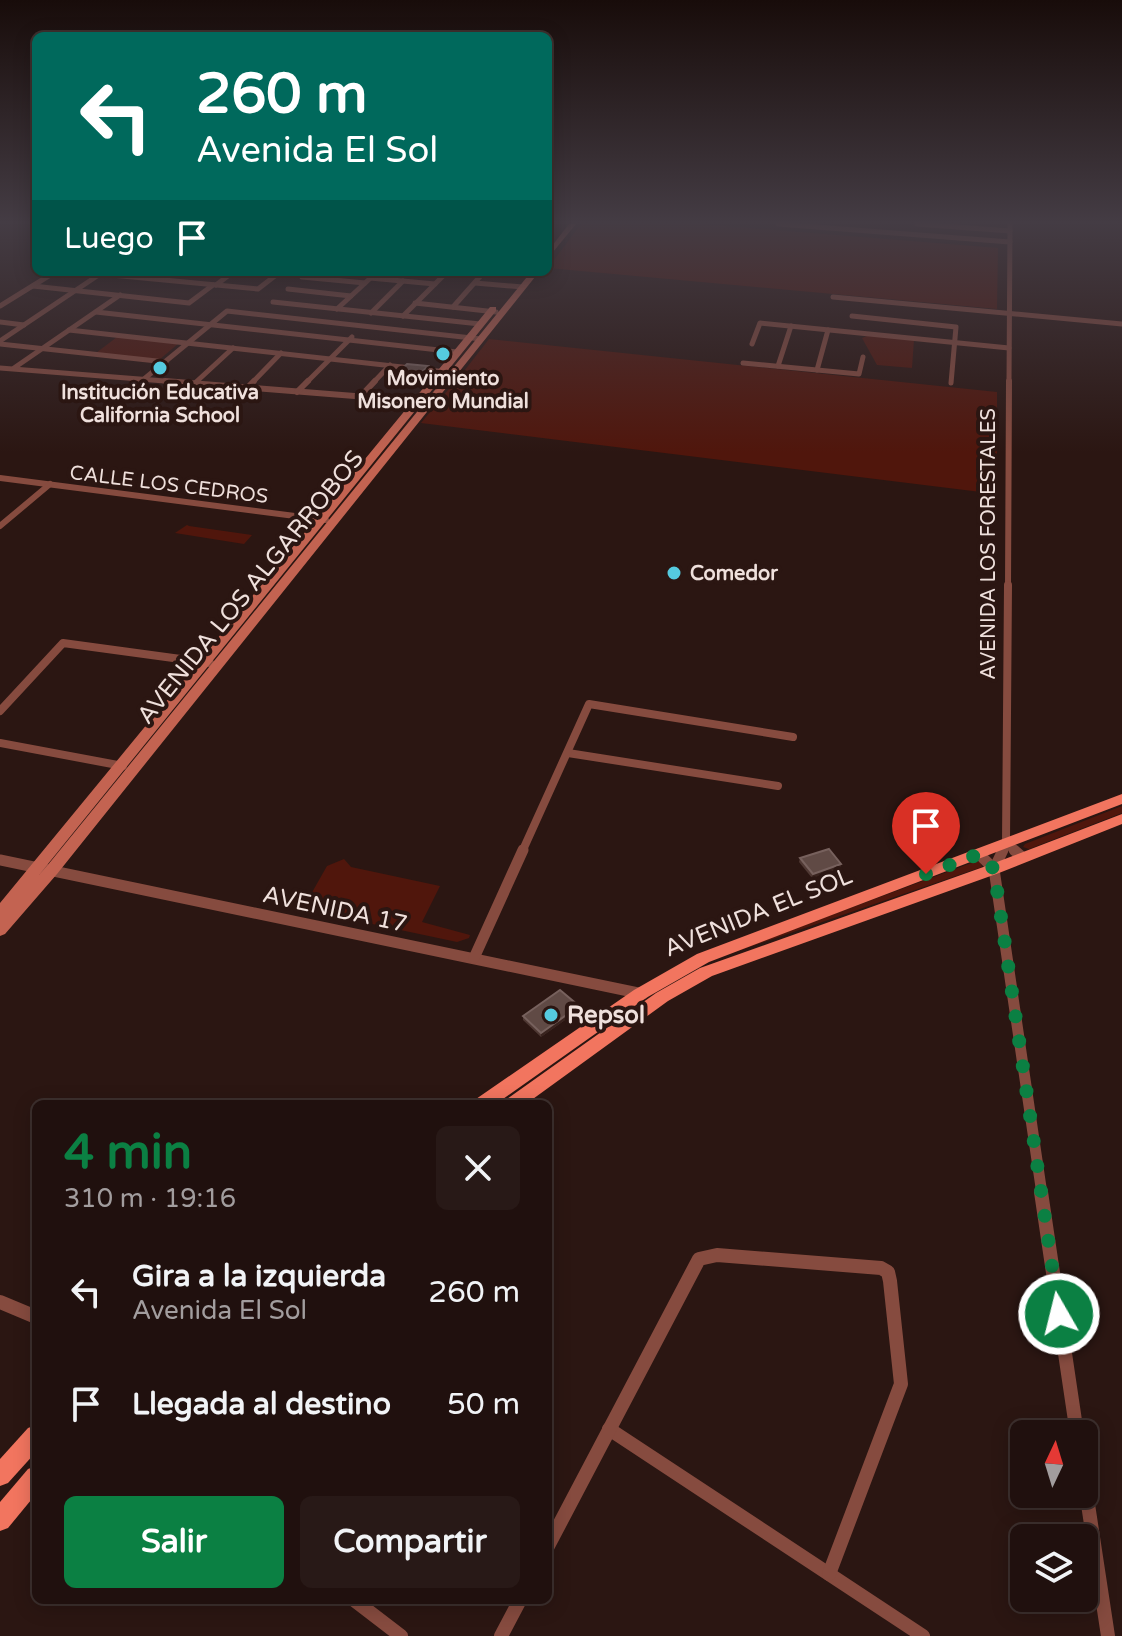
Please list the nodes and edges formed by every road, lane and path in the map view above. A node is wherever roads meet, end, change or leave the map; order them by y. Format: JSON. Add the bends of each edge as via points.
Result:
{"nodes":[{"id":1,"x":61,"y":300,"type":"edge"},
{"id":2,"x":112,"y":300,"type":"edge"},
{"id":3,"x":166,"y":300,"type":"edge"},
{"id":4,"x":193,"y":300,"type":"edge"},
{"id":5,"x":275,"y":300,"type":"edge"},
{"id":6,"x":346,"y":300,"type":"edge"},
{"id":7,"x":384,"y":300,"type":"edge"},
{"id":8,"x":418,"y":300,"type":"edge"},
{"id":9,"x":459,"y":300,"type":"edge"},
{"id":10,"x":506,"y":300,"type":"edge"},
{"id":11,"x":869,"y":300,"type":"edge"},
{"id":12,"x":1009,"y":300,"type":"edge"},
{"id":13,"x":415,"y":303,"type":"junction"},
{"id":14,"x":453,"y":307,"type":"junction"},
{"id":15,"x":940,"y":307,"type":"junction"},
{"id":16,"x":337,"y":309,"type":"junction"},
{"id":17,"x":96,"y":312,"type":"junction"},
{"id":18,"x":496,"y":312,"type":"junction"},
{"id":19,"x":371,"y":313,"type":"junction"},
{"id":20,"x":1009,"y":313,"type":"junction"},
{"id":21,"x":403,"y":316,"type":"junction"},
{"id":22,"x":852,"y":316,"type":"dead end"},
{"id":23,"x":0,"y":322,"type":"edge"},
{"id":24,"x":480,"y":324,"type":"junction"},
{"id":25,"x":1122,"y":324,"type":"edge"},
{"id":26,"x":25,"y":325,"type":"junction"},
{"id":27,"x":211,"y":325,"type":"junction"},
{"id":28,"x":937,"y":325,"type":"junction"},
{"id":29,"x":363,"y":326,"type":"junction"},
{"id":30,"x":791,"y":326,"type":"junction"},
{"id":31,"x":69,"y":330,"type":"junction"},
{"id":32,"x":828,"y":330,"type":"junction"},
{"id":33,"x":475,"y":338,"type":"junction"},
{"id":34,"x":349,"y":340,"type":"junction"},
{"id":35,"x":0,"y":342,"type":"edge"},
{"id":36,"x":956,"y":342,"type":"junction"},
{"id":37,"x":188,"y":343,"type":"junction"},
{"id":38,"x":752,"y":344,"type":"dead end"},
{"id":39,"x":43,"y":348,"type":"junction"},
{"id":40,"x":233,"y":348,"type":"junction"},
{"id":41,"x":1009,"y":348,"type":"junction"},
{"id":42,"x":457,"y":352,"type":"junction"},
{"id":43,"x":281,"y":353,"type":"junction"},
{"id":44,"x":863,"y":357,"type":"dead end"},
{"id":45,"x":330,"y":359,"type":"junction"},
{"id":46,"x":166,"y":362,"type":"junction"},
{"id":47,"x":743,"y":363,"type":"dead end"},
{"id":48,"x":390,"y":365,"type":"junction"},
{"id":49,"x":778,"y":366,"type":"junction"},
{"id":50,"x":0,"y":368,"type":"edge"},
{"id":51,"x":13,"y":369,"type":"junction"},
{"id":52,"x":817,"y":370,"type":"junction"},
{"id":53,"x":448,"y":372,"type":"junction"},
{"id":54,"x":144,"y":379,"type":"junction"},
{"id":55,"x":195,"y":383,"type":"junction"},
{"id":56,"x":951,"y":383,"type":"dead end"},
{"id":57,"x":247,"y":388,"type":"junction"},
{"id":58,"x":297,"y":392,"type":"junction"},
{"id":59,"x":360,"y":397,"type":"junction"},
{"id":60,"x":424,"y":402,"type":"junction"},
{"id":61,"x":0,"y":478,"type":"edge"},
{"id":62,"x":50,"y":484,"type":"junction"},
{"id":63,"x":328,"y":520,"type":"junction"},
{"id":64,"x":0,"y":526,"type":"edge"},
{"id":65,"x":212,"y":663,"type":"junction"},
{"id":66,"x":0,"y":711,"type":"edge"},
{"id":67,"x":793,"y":737,"type":"dead end"},
{"id":68,"x":0,"y":743,"type":"edge"},
{"id":69,"x":568,"y":753,"type":"junction"},
{"id":70,"x":128,"y":767,"type":"junction"},
{"id":71,"x":778,"y":786,"type":"dead end"},
{"id":72,"x":1122,"y":799,"type":"edge"},
{"id":73,"x":1122,"y":819,"type":"edge"},
{"id":74,"x":1006,"y":843,"type":"junction"},
{"id":75,"x":979,"y":854,"type":"junction"},
{"id":76,"x":1022,"y":857,"type":"junction"},
{"id":77,"x":0,"y":860,"type":"edge"},
{"id":78,"x":46,"y":869,"type":"junction"},
{"id":79,"x":994,"y":869,"type":"junction"},
{"id":80,"x":0,"y":913,"type":"edge"},
{"id":81,"x":0,"y":930,"type":"edge"},
{"id":82,"x":474,"y":958,"type":"junction"},
{"id":83,"x":640,"y":994,"type":"junction"},
{"id":84,"x":662,"y":997,"type":"junction"},
{"id":85,"x":488,"y":1100,"type":"edge"},
{"id":86,"x":519,"y":1100,"type":"edge"},
{"id":87,"x":0,"y":1302,"type":"edge"},
{"id":88,"x":32,"y":1315,"type":"edge"},
{"id":89,"x":1075,"y":1420,"type":"edge"},
{"id":90,"x":609,"y":1429,"type":"junction"},
{"id":91,"x":32,"y":1440,"type":"edge"},
{"id":92,"x":0,"y":1475,"type":"edge"},
{"id":93,"x":32,"y":1482,"type":"edge"},
{"id":94,"x":1089,"y":1508,"type":"edge"},
{"id":95,"x":0,"y":1520,"type":"edge"},
{"id":96,"x":552,"y":1538,"type":"edge"},
{"id":97,"x":829,"y":1574,"type":"junction"},
{"id":98,"x":359,"y":1604,"type":"edge"},
{"id":99,"x":518,"y":1604,"type":"edge"},
{"id":100,"x":401,"y":1636,"type":"edge"},
{"id":101,"x":501,"y":1636,"type":"edge"},
{"id":102,"x":923,"y":1636,"type":"edge"},
{"id":103,"x":1108,"y":1636,"type":"edge"}],
"edges":[{"from":1,"to":26,"type":"street"},
{"from":2,"to":17,"type":"street"},
{"from":3,"to":4,"type":"street"},
{"from":5,"to":16,"type":"street"},
{"from":6,"to":16,"type":"street"},
{"from":7,"to":19,"type":"street"},
{"from":8,"to":13,"type":"street"},
{"from":9,"to":14,"type":"street"},
{"from":10,"to":18,"type":"street","name":"AVENIDA LOS ALGARROBOS"},
{"from":11,"to":15,"type":"street"},
{"from":12,"to":20,"type":"street","name":"AVENIDA LOS FORESTALES"},
{"from":13,"to":14,"type":"street"},
{"from":13,"to":21,"type":"street"},
{"from":14,"to":18,"type":"street"},
{"from":15,"to":20,"type":"street"},
{"from":15,"to":28,"type":"street"},
{"from":16,"to":19,"type":"street"},
{"from":17,"to":27,"type":"street"},
{"from":17,"to":31,"type":"street"},
{"from":18,"to":24,"type":"street","name":"AVENIDA LOS ALGARROBOS"},
{"from":18,"to":33,"type":"street","name":"AVENIDA LOS ALGARROBOS"},
{"from":19,"to":21,"type":"street"},
{"from":20,"to":25,"type":"street"},
{"from":20,"to":41,"type":"street","name":"AVENIDA LOS FORESTALES"},
{"from":21,"to":24,"type":"street"},
{"from":22,"to":28,"type":"street"},
{"from":23,"to":26,"type":"street"},
{"from":24,"to":33,"type":"street","name":"AVENIDA LOS ALGARROBOS"},
{"from":26,"to":35,"type":"street"},
{"from":27,"to":29,"type":"street","via":[[227,311]]},
{"from":27,"to":34,"type":"street"},
{"from":27,"to":37,"type":"street"},
{"from":28,"to":36,"type":"street","via":[[956,327]]},
{"from":29,"to":33,"type":"street"},
{"from":29,"to":34,"type":"street"},
{"from":30,"to":32,"type":"street"},
{"from":30,"to":38,"type":"street","via":[[760,323]]},
{"from":30,"to":49,"type":"street"},
{"from":31,"to":37,"type":"street"},
{"from":31,"to":39,"type":"street"},
{"from":32,"to":36,"type":"street"},
{"from":32,"to":52,"type":"street"},
{"from":33,"to":42,"type":"street","name":"AVENIDA LOS ALGARROBOS"},
{"from":33,"to":53,"type":"street","name":"AVENIDA LOS ALGARROBOS"},
{"from":34,"to":42,"type":"street"},
{"from":34,"to":45,"type":"street"},
{"from":35,"to":39,"type":"street"},
{"from":36,"to":41,"type":"street"},
{"from":36,"to":56,"type":"street"},
{"from":37,"to":40,"type":"street"},
{"from":37,"to":46,"type":"street"},
{"from":39,"to":46,"type":"street"},
{"from":39,"to":51,"type":"street"},
{"from":40,"to":43,"type":"street"},
{"from":40,"to":55,"type":"street"},
{"from":41,"to":74,"type":"street","name":"AVENIDA LOS FORESTALES"},
{"from":42,"to":53,"type":"street","name":"AVENIDA LOS ALGARROBOS"},
{"from":43,"to":45,"type":"street"},
{"from":43,"to":57,"type":"street"},
{"from":44,"to":52,"type":"street","via":[[859,374]]},
{"from":45,"to":48,"type":"street"},
{"from":45,"to":58,"type":"street"},
{"from":46,"to":54,"type":"street"},
{"from":47,"to":49,"type":"street"},
{"from":48,"to":53,"type":"street"},
{"from":48,"to":59,"type":"street"},
{"from":49,"to":52,"type":"street"},
{"from":50,"to":51,"type":"street"},
{"from":51,"to":54,"type":"street"},
{"from":53,"to":60,"type":"street","name":"AVENIDA LOS ALGARROBOS"},
{"from":54,"to":55,"type":"street"},
{"from":55,"to":57,"type":"street"},
{"from":57,"to":58,"type":"street"},
{"from":58,"to":59,"type":"street"},
{"from":59,"to":60,"type":"street"},
{"from":60,"to":63,"type":"street","name":"AVENIDA LOS ALGARROBOS"},
{"from":61,"to":62,"type":"street","name":"CALLE LOS CEDROS"},
{"from":62,"to":63,"type":"street","name":"CALLE LOS CEDROS"},
{"from":62,"to":64,"type":"street"},
{"from":63,"to":65,"type":"street","name":"AVENIDA LOS ALGARROBOS"},
{"from":65,"to":66,"type":"street","via":[[63,643]]},
{"from":65,"to":70,"type":"street","name":"AVENIDA LOS ALGARROBOS"},
{"from":67,"to":69,"type":"street","via":[[589,704]]},
{"from":68,"to":70,"type":"street"},
{"from":69,"to":71,"type":"street"},
{"from":69,"to":82,"type":"street"},
{"from":70,"to":78,"type":"street","name":"AVENIDA LOS ALGARROBOS"},
{"from":72,"to":74,"type":"main road","name":"AVENIDA EL SOL"},
{"from":73,"to":76,"type":"main road","name":"AVENIDA EL SOL"},
{"from":74,"to":75,"type":"main road","name":"AVENIDA EL SOL"},
{"from":74,"to":76,"type":"street"},
{"from":74,"to":79,"type":"street"},
{"from":75,"to":79,"type":"street"},
{"from":75,"to":83,"type":"main road","name":"AVENIDA EL SOL","via":[[703,958]]},
{"from":76,"to":79,"type":"main road","name":"AVENIDA EL SOL"},
{"from":77,"to":78,"type":"street","name":"AVENIDA 17"},
{"from":78,"to":80,"type":"street","name":"AVENIDA LOS ALGARROBOS"},
{"from":78,"to":81,"type":"street","name":"AVENIDA LOS ALGARROBOS"},
{"from":78,"to":82,"type":"street","name":"AVENIDA 17"},
{"from":79,"to":84,"type":"main road","name":"AVENIDA EL SOL","via":[[706,972]]},
{"from":79,"to":89,"type":"street"},
{"from":82,"to":83,"type":"street","name":"AVENIDA 17"},
{"from":83,"to":84,"type":"street","name":"AVENIDA 17"},
{"from":83,"to":85,"type":"main road","name":"AVENIDA EL SOL"},
{"from":84,"to":86,"type":"main road","name":"AVENIDA EL SOL"},
{"from":87,"to":88,"type":"street"},
{"from":90,"to":96,"type":"street"},
{"from":90,"to":97,"type":"street"},
{"from":90,"to":97,"type":"street","via":[[699,1259],[706,1255],[888,1272],[901,1384]]},
{"from":91,"to":92,"type":"main road"},
{"from":93,"to":95,"type":"main road"},
{"from":94,"to":103,"type":"street"},
{"from":97,"to":102,"type":"street"},
{"from":98,"to":100,"type":"street"},
{"from":99,"to":101,"type":"street"}]}
